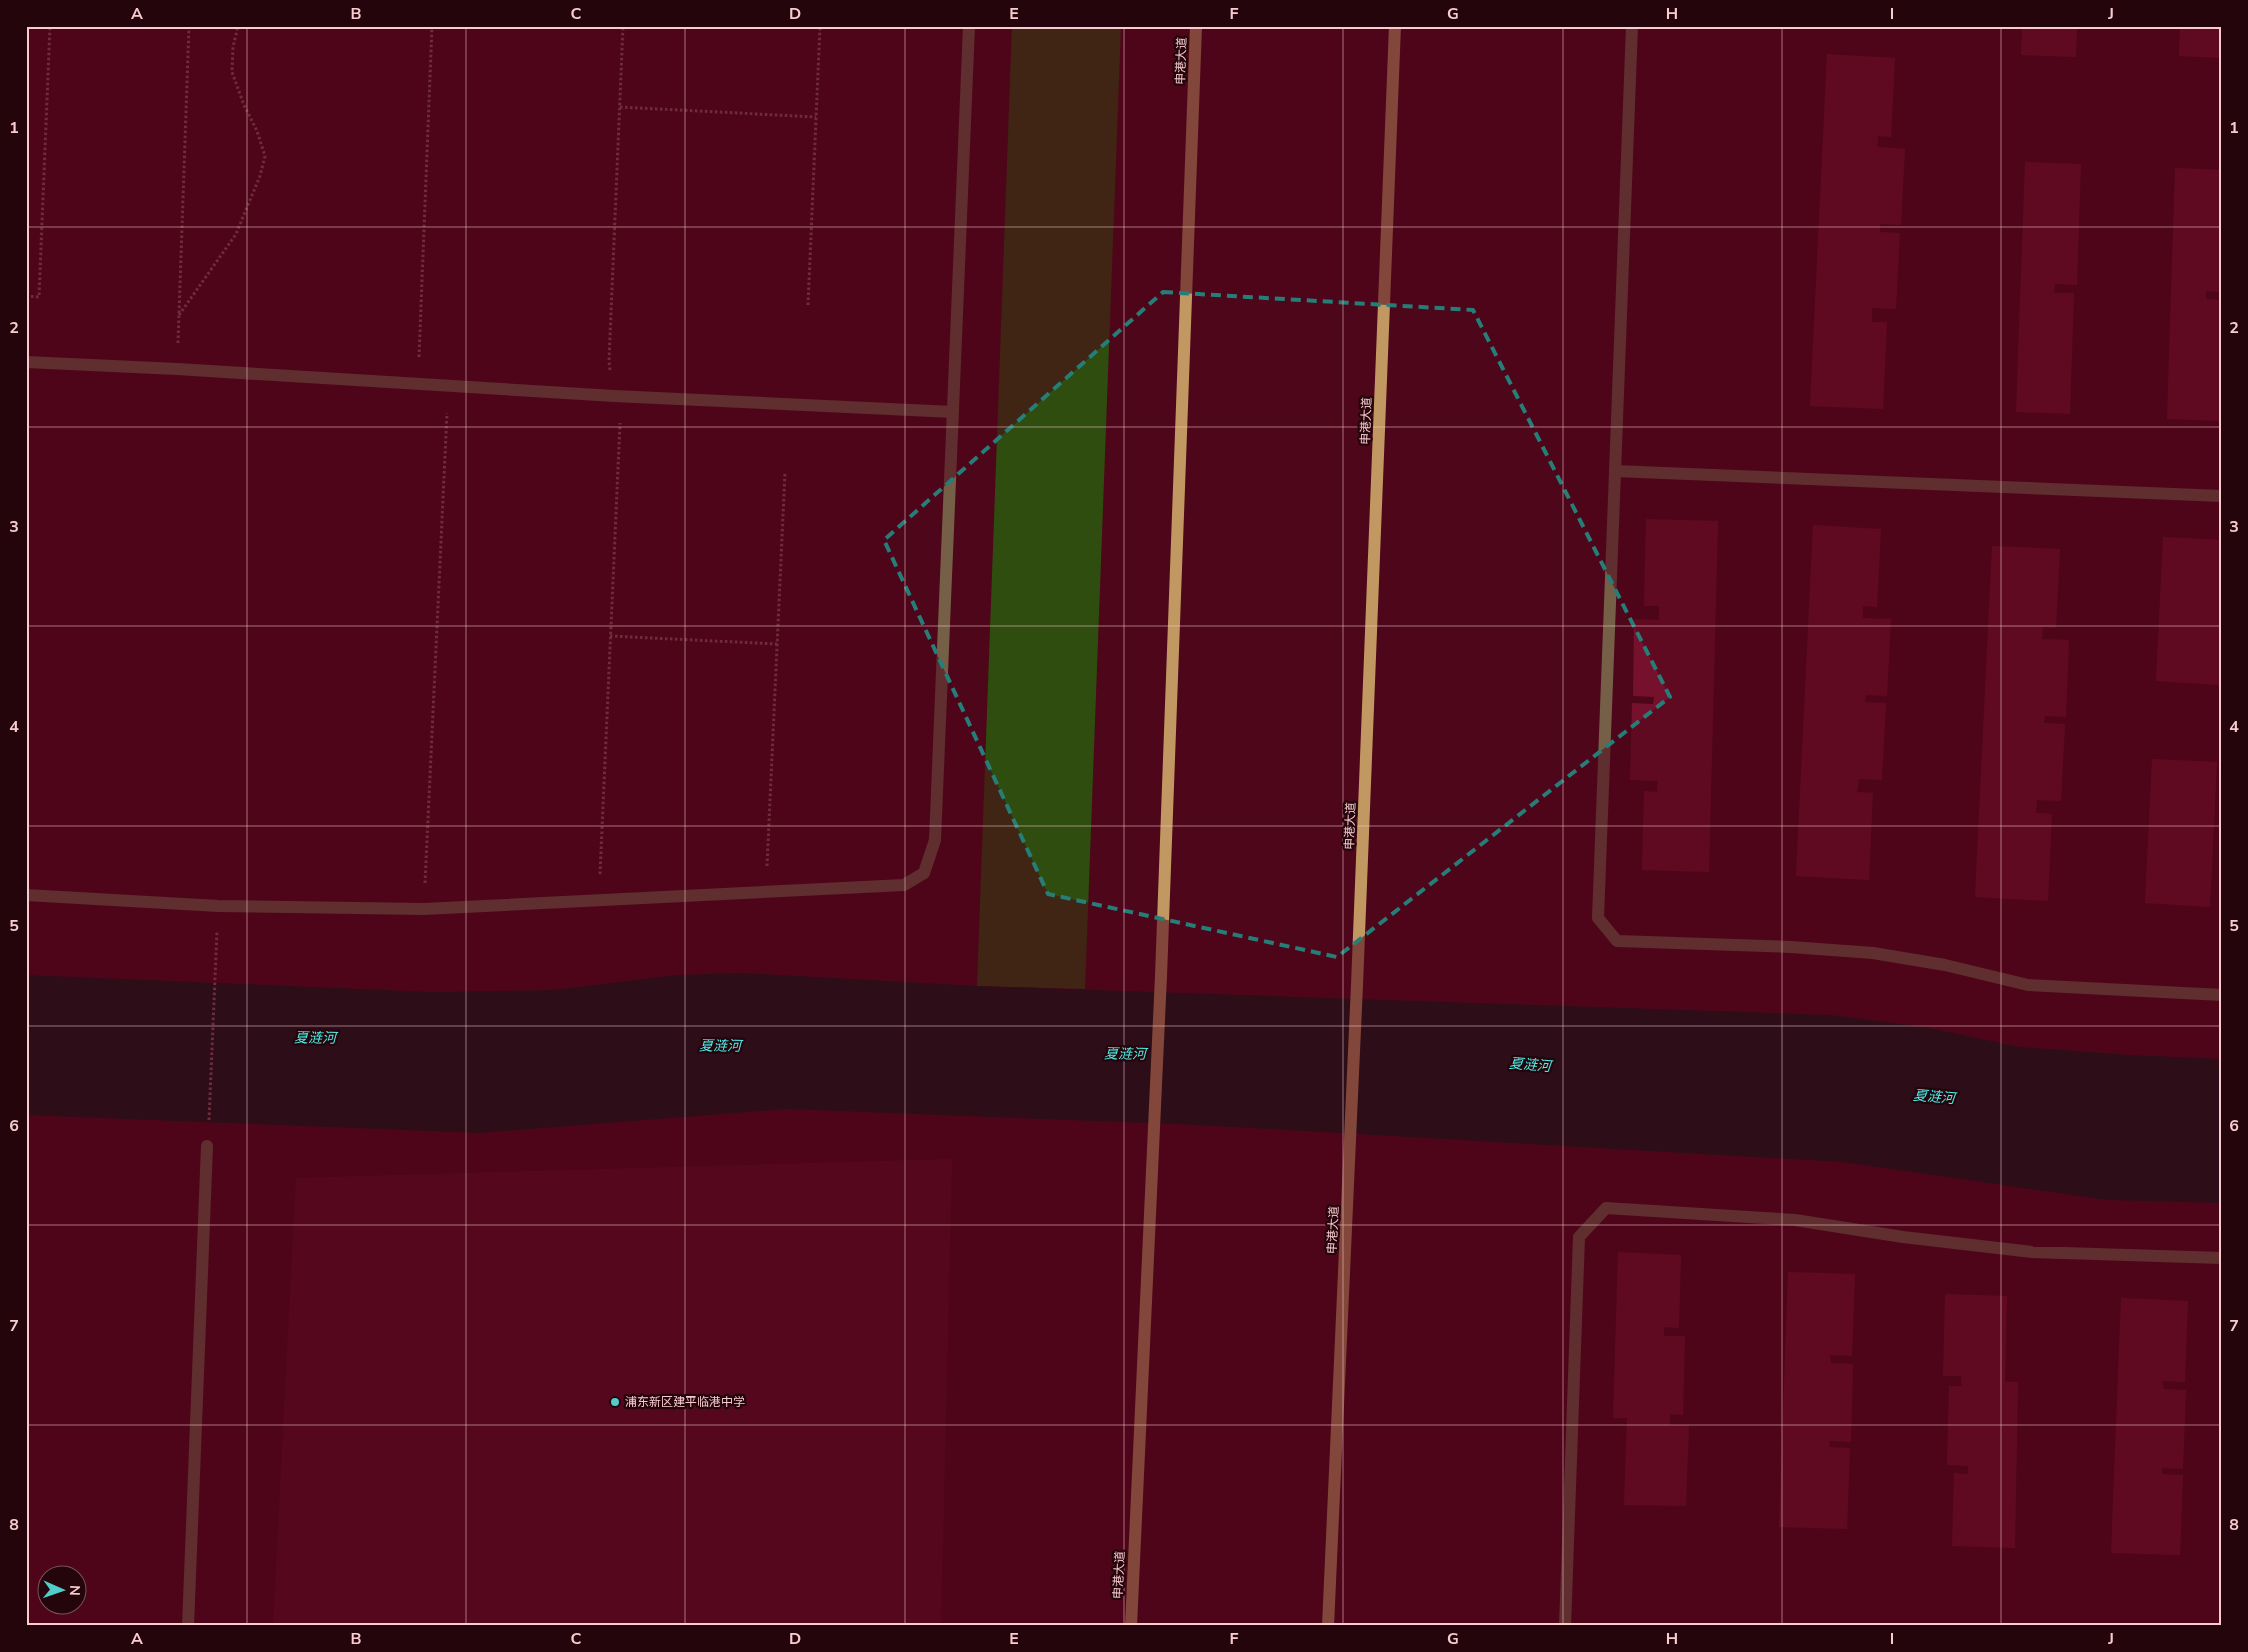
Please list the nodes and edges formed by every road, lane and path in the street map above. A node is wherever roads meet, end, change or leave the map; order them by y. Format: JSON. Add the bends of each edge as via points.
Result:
{"nodes":[{"id":1,"x":50,"y":26,"type":"edge"},
{"id":2,"x":189,"y":26,"type":"edge"},
{"id":3,"x":238,"y":26,"type":"edge"},
{"id":4,"x":432,"y":26,"type":"edge"},
{"id":5,"x":623,"y":26,"type":"edge"},
{"id":6,"x":820,"y":26,"type":"edge"},
{"id":7,"x":969,"y":26,"type":"edge"},
{"id":8,"x":1196,"y":26,"type":"edge"},
{"id":9,"x":1395,"y":26,"type":"edge"},
{"id":10,"x":1632,"y":26,"type":"edge"},
{"id":11,"x":619,"y":107,"type":"junction"},
{"id":12,"x":816,"y":117,"type":"junction"},
{"id":13,"x":26,"y":296,"type":"edge"},
{"id":14,"x":808,"y":305,"type":"dead end"},
{"id":15,"x":178,"y":317,"type":"junction"},
{"id":16,"x":26,"y":362,"type":"edge"},
{"id":17,"x":177,"y":369,"type":"junction"},
{"id":18,"x":418,"y":385,"type":"junction"},
{"id":19,"x":449,"y":387,"type":"junction"},
{"id":20,"x":614,"y":396,"type":"junction"},
{"id":21,"x":953,"y":412,"type":"junction"},
{"id":22,"x":1615,"y":471,"type":"junction"},
{"id":23,"x":785,"y":472,"type":"dead end"},
{"id":24,"x":2222,"y":496,"type":"edge"},
{"id":25,"x":610,"y":636,"type":"junction"},
{"id":26,"x":777,"y":644,"type":"junction"},
{"id":27,"x":766,"y":893,"type":"junction"},
{"id":28,"x":26,"y":895,"type":"edge"},
{"id":29,"x":599,"y":902,"type":"junction"},
{"id":30,"x":424,"y":909,"type":"junction"},
{"id":31,"x":216,"y":957,"type":"dead end"},
{"id":32,"x":2222,"y":994,"type":"edge"},
{"id":33,"x":207,"y":1146,"type":"joint"},
{"id":34,"x":2222,"y":1258,"type":"edge"},
{"id":35,"x":188,"y":1626,"type":"edge"},
{"id":36,"x":1131,"y":1626,"type":"edge"},
{"id":37,"x":1328,"y":1626,"type":"edge"},
{"id":38,"x":1565,"y":1626,"type":"edge"}],
"edges":[{"from":1,"to":13,"type":"path","via":[[39,297]]},
{"from":2,"to":15,"type":"path"},
{"from":3,"to":15,"type":"path","via":[[232,72],[265,156],[236,234]]},
{"from":4,"to":18,"type":"path"},
{"from":5,"to":11,"type":"path"},
{"from":6,"to":12,"type":"path"},
{"from":7,"to":21,"type":"street"},
{"from":8,"to":36,"type":"main road","name":"申港大道","via":[[1161,976]]},
{"from":9,"to":37,"type":"main road","name":"申港大道"},
{"from":10,"to":22,"type":"street"},
{"from":11,"to":12,"type":"path"},
{"from":11,"to":20,"type":"path","via":[[609,361]]},
{"from":12,"to":14,"type":"path"},
{"from":15,"to":17,"type":"path"},
{"from":16,"to":17,"type":"street"},
{"from":17,"to":18,"type":"street"},
{"from":18,"to":19,"type":"street"},
{"from":19,"to":20,"type":"street"},
{"from":19,"to":30,"type":"path"},
{"from":20,"to":21,"type":"street"},
{"from":20,"to":25,"type":"path","via":[[620,421]]},
{"from":21,"to":27,"type":"street","via":[[935,840],[924,873],[904,886]]},
{"from":22,"to":24,"type":"street"},
{"from":22,"to":32,"type":"street","via":[[1598,918],[1617,941],[1873,952],[2028,985]]},
{"from":23,"to":26,"type":"path"},
{"from":25,"to":26,"type":"path"},
{"from":25,"to":29,"type":"path"},
{"from":26,"to":27,"type":"path"},
{"from":27,"to":29,"type":"street"},
{"from":28,"to":30,"type":"street","via":[[218,906]]},
{"from":29,"to":30,"type":"street"},
{"from":31,"to":33,"type":"path"},
{"from":33,"to":35,"type":"street"},
{"from":34,"to":38,"type":"street","via":[[2032,1252],[1795,1220],[1606,1208],[1579,1238]]}]}
